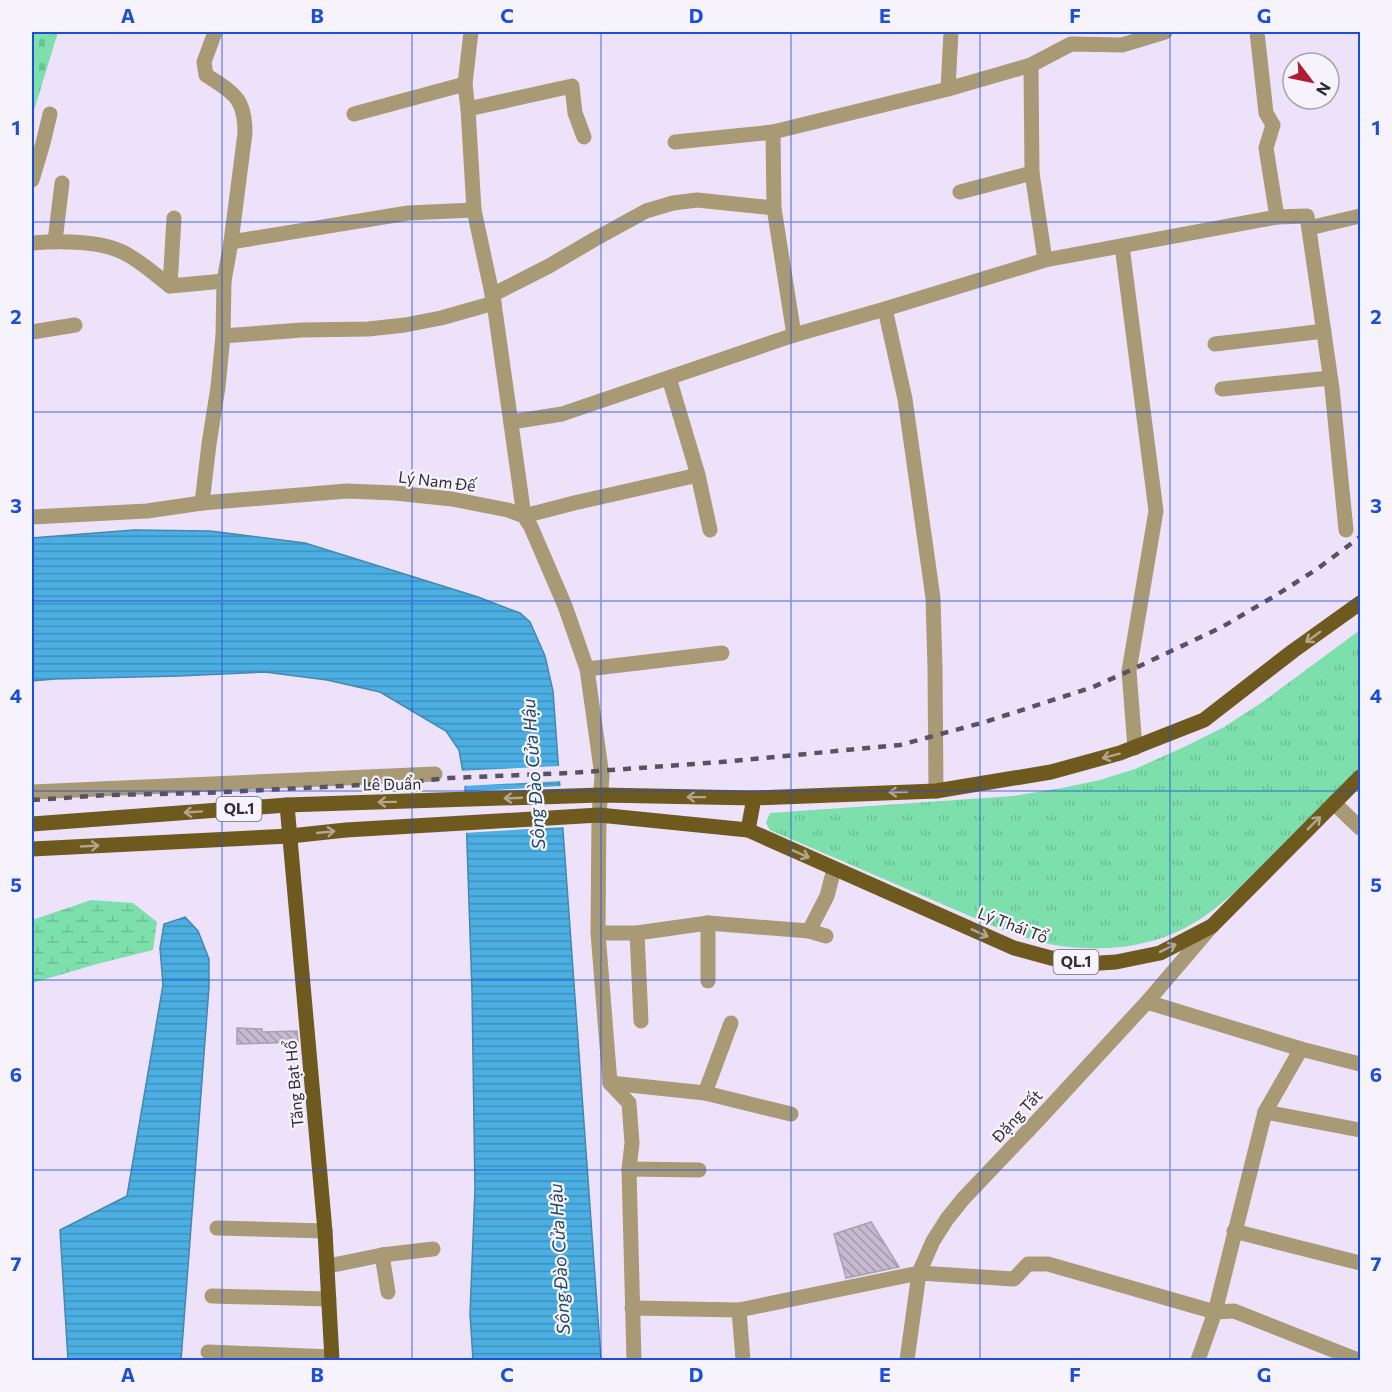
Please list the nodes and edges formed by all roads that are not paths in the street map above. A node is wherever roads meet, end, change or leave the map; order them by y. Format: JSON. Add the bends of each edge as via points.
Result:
{"nodes":[{"id":1,"x":215,"y":32,"type":"edge"},
{"id":2,"x":471,"y":32,"type":"edge"},
{"id":3,"x":951,"y":32,"type":"edge"},
{"id":4,"x":1165,"y":32,"type":"edge"},
{"id":5,"x":1257,"y":32,"type":"edge"},
{"id":6,"x":1123,"y":38,"type":"edge"},
{"id":7,"x":1031,"y":65,"type":"junction"},
{"id":8,"x":465,"y":84,"type":"junction"},
{"id":9,"x":948,"y":89,"type":"junction"},
{"id":10,"x":468,"y":109,"type":"junction"},
{"id":11,"x":50,"y":114,"type":"dead end"},
{"id":12,"x":354,"y":114,"type":"dead end"},
{"id":13,"x":773,"y":132,"type":"junction"},
{"id":14,"x":584,"y":137,"type":"dead end"},
{"id":15,"x":675,"y":142,"type":"dead end"},
{"id":16,"x":1032,"y":173,"type":"junction"},
{"id":17,"x":32,"y":180,"type":"edge"},
{"id":18,"x":62,"y":183,"type":"dead end"},
{"id":19,"x":960,"y":192,"type":"dead end"},
{"id":20,"x":774,"y":208,"type":"junction"},
{"id":21,"x":474,"y":210,"type":"junction"},
{"id":22,"x":1360,"y":216,"type":"edge"},
{"id":23,"x":1277,"y":217,"type":"junction"},
{"id":24,"x":174,"y":218,"type":"dead end"},
{"id":25,"x":1309,"y":228,"type":"junction"},
{"id":26,"x":55,"y":242,"type":"junction"},
{"id":27,"x":231,"y":242,"type":"junction"},
{"id":28,"x":32,"y":243,"type":"edge"},
{"id":29,"x":1122,"y":246,"type":"junction"},
{"id":30,"x":1045,"y":260,"type":"junction"},
{"id":31,"x":224,"y":282,"type":"junction"},
{"id":32,"x":170,"y":286,"type":"junction"},
{"id":33,"x":493,"y":299,"type":"junction"},
{"id":34,"x":885,"y":309,"type":"junction"},
{"id":35,"x":75,"y":325,"type":"dead end"},
{"id":36,"x":1323,"y":331,"type":"junction"},
{"id":37,"x":32,"y":332,"type":"edge"},
{"id":38,"x":794,"y":335,"type":"junction"},
{"id":39,"x":223,"y":336,"type":"junction"},
{"id":40,"x":1215,"y":344,"type":"dead end"},
{"id":41,"x":669,"y":378,"type":"junction"},
{"id":42,"x":1330,"y":378,"type":"junction"},
{"id":43,"x":1222,"y":389,"type":"dead end"},
{"id":44,"x":511,"y":422,"type":"junction"},
{"id":45,"x":698,"y":475,"type":"junction"},
{"id":46,"x":202,"y":503,"type":"junction"},
{"id":47,"x":524,"y":516,"type":"junction"},
{"id":48,"x":32,"y":517,"type":"edge"},
{"id":49,"x":710,"y":530,"type":"dead end"},
{"id":50,"x":1346,"y":530,"type":"dead end"},
{"id":51,"x":1360,"y":603,"type":"edge"},
{"id":52,"x":722,"y":653,"type":"dead end"},
{"id":53,"x":588,"y":669,"type":"junction"},
{"id":54,"x":1135,"y":748,"type":"junction"},
{"id":55,"x":435,"y":774,"type":"dead end"},
{"id":56,"x":1360,"y":777,"type":"edge"},
{"id":57,"x":936,"y":791,"type":"junction"},
{"id":58,"x":32,"y":792,"type":"edge"},
{"id":59,"x":596,"y":795,"type":"junction"},
{"id":60,"x":754,"y":798,"type":"junction"},
{"id":61,"x":1334,"y":803,"type":"junction"},
{"id":62,"x":287,"y":805,"type":"junction"},
{"id":63,"x":593,"y":815,"type":"junction"},
{"id":64,"x":32,"y":824,"type":"edge"},
{"id":65,"x":1360,"y":828,"type":"edge"},
{"id":66,"x":748,"y":830,"type":"junction"},
{"id":67,"x":290,"y":836,"type":"junction"},
{"id":68,"x":32,"y":849,"type":"edge"},
{"id":69,"x":834,"y":869,"type":"junction"},
{"id":70,"x":708,"y":923,"type":"junction"},
{"id":71,"x":1212,"y":926,"type":"junction"},
{"id":72,"x":809,"y":931,"type":"junction"},
{"id":73,"x":598,"y":933,"type":"junction"},
{"id":74,"x":637,"y":933,"type":"junction"},
{"id":75,"x":826,"y":936,"type":"dead end"},
{"id":76,"x":708,"y":981,"type":"dead end"},
{"id":77,"x":1147,"y":1002,"type":"junction"},
{"id":78,"x":641,"y":1021,"type":"dead end"},
{"id":79,"x":731,"y":1023,"type":"dead end"},
{"id":80,"x":1301,"y":1049,"type":"junction"},
{"id":81,"x":1360,"y":1064,"type":"edge"},
{"id":82,"x":610,"y":1083,"type":"junction"},
{"id":83,"x":705,"y":1093,"type":"junction"},
{"id":84,"x":1265,"y":1112,"type":"junction"},
{"id":85,"x":791,"y":1114,"type":"dead end"},
{"id":86,"x":1360,"y":1130,"type":"edge"},
{"id":87,"x":629,"y":1168,"type":"junction"},
{"id":88,"x":699,"y":1170,"type":"dead end"},
{"id":89,"x":217,"y":1228,"type":"dead end"},
{"id":90,"x":325,"y":1231,"type":"junction"},
{"id":91,"x":1234,"y":1231,"type":"junction"},
{"id":92,"x":433,"y":1249,"type":"dead end"},
{"id":93,"x":382,"y":1255,"type":"junction"},
{"id":94,"x":1360,"y":1263,"type":"edge"},
{"id":95,"x":328,"y":1266,"type":"junction"},
{"id":96,"x":919,"y":1273,"type":"junction"},
{"id":97,"x":388,"y":1292,"type":"dead end"},
{"id":98,"x":212,"y":1296,"type":"dead end"},
{"id":99,"x":329,"y":1299,"type":"junction"},
{"id":100,"x":632,"y":1308,"type":"junction"},
{"id":101,"x":739,"y":1310,"type":"junction"},
{"id":102,"x":1215,"y":1312,"type":"junction"},
{"id":103,"x":208,"y":1352,"type":"dead end"},
{"id":104,"x":331,"y":1359,"type":"edge"},
{"id":105,"x":634,"y":1360,"type":"edge"},
{"id":106,"x":743,"y":1360,"type":"edge"},
{"id":107,"x":907,"y":1360,"type":"edge"},
{"id":108,"x":1198,"y":1360,"type":"edge"},
{"id":109,"x":1358,"y":1360,"type":"edge"}],
"edges":[{"from":1,"to":27,"type":"street","via":[[204,62],[206,75],[235,95],[245,119]]},
{"from":2,"to":8,"type":"street"},
{"from":3,"to":9,"type":"street"},
{"from":4,"to":6,"type":"street"},
{"from":5,"to":23,"type":"street","via":[[1266,113],[1273,125],[1266,148]]},
{"from":6,"to":7,"type":"street","via":[[1071,44]]},
{"from":7,"to":9,"type":"street"},
{"from":7,"to":16,"type":"street"},
{"from":8,"to":10,"type":"street"},
{"from":8,"to":12,"type":"street"},
{"from":9,"to":13,"type":"street"},
{"from":10,"to":14,"type":"street","via":[[572,86],[575,113]]},
{"from":10,"to":21,"type":"street"},
{"from":11,"to":17,"type":"street"},
{"from":13,"to":15,"type":"street"},
{"from":13,"to":20,"type":"street"},
{"from":16,"to":19,"type":"street"},
{"from":16,"to":30,"type":"street"},
{"from":18,"to":26,"type":"street"},
{"from":20,"to":33,"type":"street","via":[[697,200],[646,211]]},
{"from":20,"to":38,"type":"street"},
{"from":21,"to":27,"type":"street","via":[[408,213]]},
{"from":21,"to":33,"type":"street"},
{"from":22,"to":25,"type":"street"},
{"from":23,"to":25,"type":"street","via":[[1307,216]]},
{"from":23,"to":29,"type":"street"},
{"from":24,"to":32,"type":"street"},
{"from":25,"to":36,"type":"street"},
{"from":26,"to":28,"type":"street"},
{"from":26,"to":32,"type":"street","via":[[104,246],[128,254]]},
{"from":27,"to":31,"type":"street"},
{"from":29,"to":30,"type":"street"},
{"from":29,"to":54,"type":"street","via":[[1156,511],[1129,671]]},
{"from":30,"to":34,"type":"street"},
{"from":31,"to":32,"type":"street"},
{"from":31,"to":39,"type":"street"},
{"from":33,"to":39,"type":"street","via":[[441,318],[405,325]]},
{"from":33,"to":44,"type":"street"},
{"from":34,"to":38,"type":"street"},
{"from":34,"to":57,"type":"street","via":[[905,399],[933,598]]},
{"from":35,"to":37,"type":"street"},
{"from":36,"to":40,"type":"street"},
{"from":36,"to":42,"type":"street"},
{"from":38,"to":41,"type":"street"},
{"from":39,"to":46,"type":"street"},
{"from":41,"to":44,"type":"street","via":[[562,414]]},
{"from":41,"to":45,"type":"street"},
{"from":42,"to":43,"type":"street"},
{"from":42,"to":50,"type":"street"},
{"from":44,"to":47,"type":"street"},
{"from":45,"to":47,"type":"street"},
{"from":45,"to":49,"type":"street"},
{"from":46,"to":47,"type":"street","name":"Lý Nam Đế","via":[[347,491],[452,499]]},
{"from":46,"to":48,"type":"street","name":"Lý Nam Đế","via":[[147,512]]},
{"from":47,"to":53,"type":"street","via":[[565,606]]},
{"from":51,"to":54,"type":"main road","number":"QL.1","one_way":true,"via":[[1204,720]]},
{"from":52,"to":53,"type":"street"},
{"from":53,"to":59,"type":"street","via":[[602,770]]},
{"from":54,"to":57,"type":"main road","number":"QL.1","one_way":true,"via":[[1051,772]]},
{"from":55,"to":58,"type":"street"},
{"from":56,"to":61,"type":"main road","name":"Lý Thái Tổ","number":"QL.1"},
{"from":57,"to":60,"type":"main road","number":"QL.1","one_way":true},
{"from":60,"to":59,"type":"main road","name":"Lê Duẩn","number":"QL.1","one_way":true},
{"from":59,"to":62,"type":"main road","name":"Lê Duẩn","number":"QL.1","one_way":true},
{"from":59,"to":63,"type":"street"},
{"from":60,"to":66,"type":"main road"},
{"from":61,"to":65,"type":"street"},
{"from":71,"to":61,"type":"main road","name":"Lý Thái Tổ","number":"QL.1","one_way":true},
{"from":62,"to":64,"type":"main road","name":"Lê Duẩn","number":"QL.1","one_way":true},
{"from":62,"to":67,"type":"main road","name":"Tăng Bạt Hổ"},
{"from":63,"to":66,"type":"main road","number":"QL.1"},
{"from":67,"to":63,"type":"main road","number":"QL.1","one_way":true},
{"from":63,"to":73,"type":"street"},
{"from":66,"to":69,"type":"main road","name":"Lý Thái Tổ","number":"QL.1","one_way":true},
{"from":68,"to":67,"type":"main road","number":"QL.1","one_way":true},
{"from":67,"to":90,"type":"main road","name":"Tăng Bạt Hổ"},
{"from":69,"to":71,"type":"main road","name":"Lý Thái Tổ","number":"QL.1","one_way":true,"via":[[1014,948],[1085,964],[1160,952]]},
{"from":69,"to":72,"type":"street","via":[[827,896]]},
{"from":70,"to":72,"type":"street"},
{"from":70,"to":74,"type":"street"},
{"from":70,"to":76,"type":"street"},
{"from":71,"to":77,"type":"street","name":"Đặng Tất"},
{"from":72,"to":75,"type":"street"},
{"from":73,"to":74,"type":"street"},
{"from":73,"to":82,"type":"street"},
{"from":74,"to":78,"type":"street"},
{"from":77,"to":80,"type":"street"},
{"from":77,"to":96,"type":"street","name":"Đặng Tất","via":[[963,1198],[933,1240]]},
{"from":79,"to":83,"type":"street"},
{"from":80,"to":81,"type":"street"},
{"from":80,"to":84,"type":"street"},
{"from":82,"to":83,"type":"street"},
{"from":82,"to":87,"type":"street","via":[[629,1103]]},
{"from":83,"to":85,"type":"street"},
{"from":84,"to":86,"type":"street"},
{"from":84,"to":91,"type":"street"},
{"from":87,"to":88,"type":"street"},
{"from":87,"to":100,"type":"street"},
{"from":89,"to":90,"type":"street"},
{"from":90,"to":95,"type":"main road","name":"Tăng Bạt Hổ"},
{"from":91,"to":94,"type":"street"},
{"from":91,"to":102,"type":"street"},
{"from":92,"to":93,"type":"street"},
{"from":93,"to":95,"type":"street"},
{"from":93,"to":97,"type":"street"},
{"from":95,"to":99,"type":"main road","name":"Tăng Bạt Hổ"},
{"from":96,"to":101,"type":"street"},
{"from":96,"to":102,"type":"street","via":[[1014,1279],[1028,1264],[1048,1264]]},
{"from":96,"to":107,"type":"street","name":"Đặng Tất"},
{"from":98,"to":99,"type":"street"},
{"from":99,"to":104,"type":"main road","name":"Tăng Bạt Hổ"},
{"from":100,"to":101,"type":"street"},
{"from":100,"to":105,"type":"street"},
{"from":101,"to":106,"type":"street"},
{"from":102,"to":108,"type":"street"},
{"from":102,"to":109,"type":"street","via":[[1234,1311]]},
{"from":103,"to":104,"type":"street"}]}
